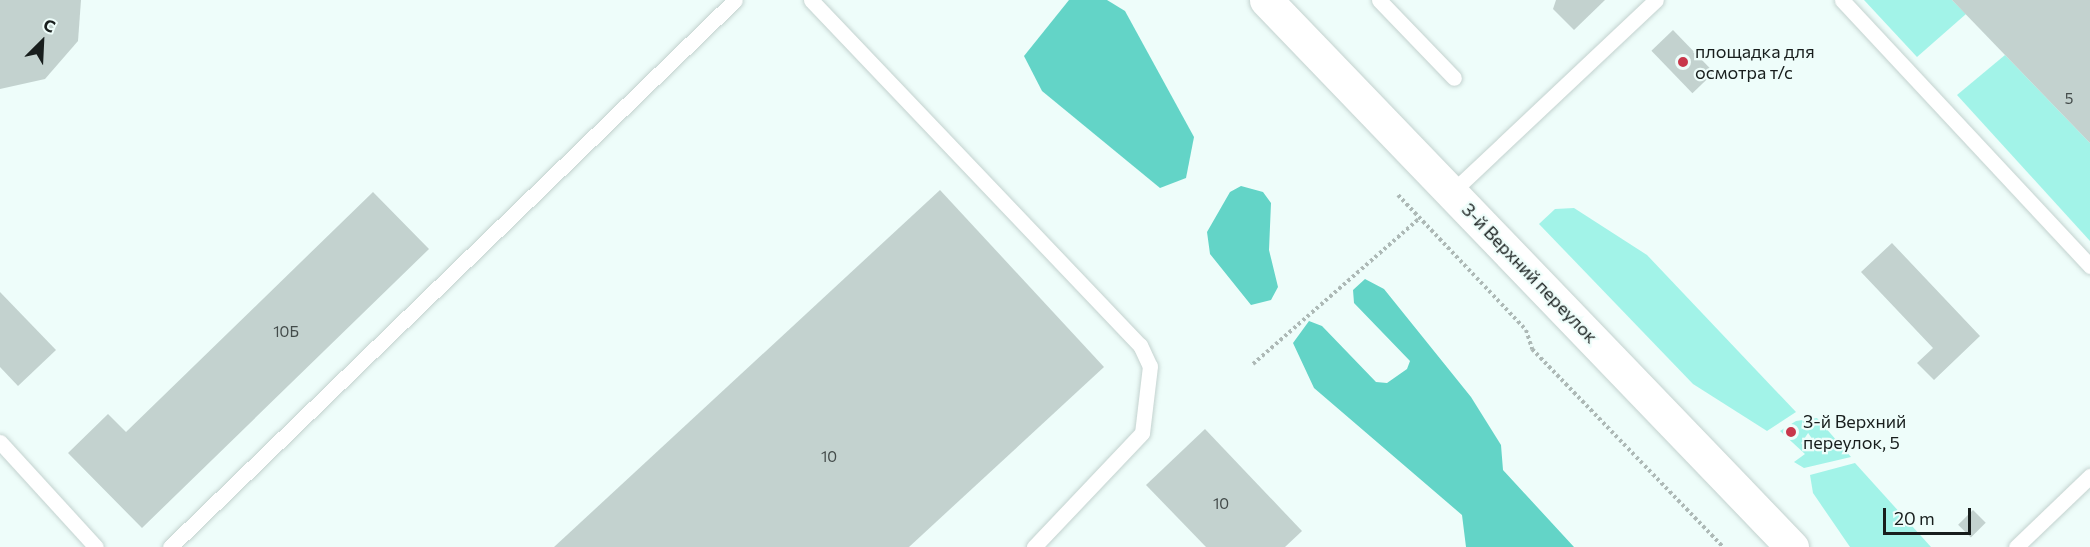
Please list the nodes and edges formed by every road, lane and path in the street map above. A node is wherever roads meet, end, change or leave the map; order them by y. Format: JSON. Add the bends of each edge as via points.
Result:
{"nodes":[{"id":1,"x":735,"y":0,"type":"edge"},
{"id":2,"x":811,"y":0,"type":"edge"},
{"id":3,"x":1266,"y":0,"type":"edge"},
{"id":4,"x":1379,"y":0,"type":"edge"},
{"id":5,"x":1656,"y":0,"type":"edge"},
{"id":6,"x":1842,"y":0,"type":"edge"},
{"id":7,"x":1454,"y":78,"type":"dead end"},
{"id":8,"x":1452,"y":192,"type":"junction"},
{"id":9,"x":1398,"y":195,"type":"dead end"},
{"id":10,"x":1420,"y":218,"type":"junction"},
{"id":11,"x":2090,"y":266,"type":"edge"},
{"id":12,"x":1253,"y":364,"type":"dead end"},
{"id":13,"x":0,"y":442,"type":"edge"},
{"id":14,"x":2090,"y":476,"type":"edge"},
{"id":15,"x":96,"y":547,"type":"edge"},
{"id":16,"x":170,"y":547,"type":"edge"},
{"id":17,"x":1034,"y":547,"type":"edge"},
{"id":18,"x":1723,"y":547,"type":"edge"},
{"id":19,"x":1792,"y":547,"type":"edge"},
{"id":20,"x":2016,"y":547,"type":"edge"}],
"edges":[{"from":1,"to":16,"type":"lane"},
{"from":2,"to":17,"type":"lane","via":[[1140,345],[1150,366],[1142,433]]},
{"from":3,"to":8,"type":"street","name":"3-й Верхний переулок"},
{"from":4,"to":7,"type":"lane"},
{"from":5,"to":8,"type":"lane"},
{"from":6,"to":11,"type":"lane"},
{"from":8,"to":19,"type":"street","name":"3-й Верхний переулок"},
{"from":9,"to":10,"type":"path"},
{"from":10,"to":12,"type":"path"},
{"from":10,"to":18,"type":"path","via":[[1526,330],[1532,349]]},
{"from":13,"to":15,"type":"lane"},
{"from":14,"to":20,"type":"lane"}]}
